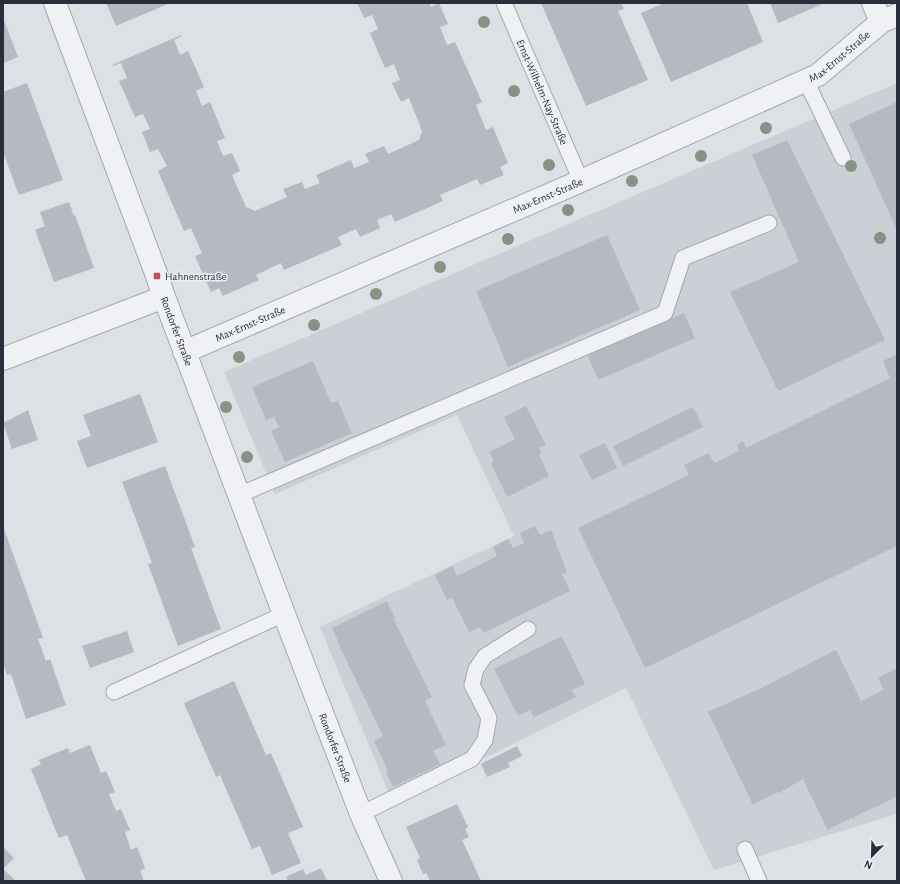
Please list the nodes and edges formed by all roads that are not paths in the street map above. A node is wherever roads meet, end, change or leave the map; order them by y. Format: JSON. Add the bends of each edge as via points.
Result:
{"nodes":[{"id":1,"x":55,"y":3,"type":"edge"},
{"id":2,"x":504,"y":3,"type":"edge"},
{"id":3,"x":884,"y":13,"type":"edge"},
{"id":4,"x":806,"y":81,"type":"junction"},
{"id":5,"x":843,"y":158,"type":"dead end"},
{"id":6,"x":581,"y":181,"type":"junction"},
{"id":7,"x":769,"y":223,"type":"dead end"},
{"id":8,"x":164,"y":297,"type":"junction"},
{"id":9,"x":184,"y":352,"type":"junction"},
{"id":10,"x":3,"y":359,"type":"edge"},
{"id":11,"x":238,"y":495,"type":"junction"},
{"id":12,"x":284,"y":614,"type":"junction"},
{"id":13,"x":528,"y":629,"type":"dead end"},
{"id":14,"x":114,"y":692,"type":"dead end"},
{"id":15,"x":361,"y":814,"type":"junction"},
{"id":16,"x":745,"y":849,"type":"dead end"},
{"id":17,"x":391,"y":881,"type":"edge"},
{"id":18,"x":759,"y":881,"type":"edge"}],
"edges":[{"from":1,"to":8,"type":"street","name":"Rondorfer Straße"},
{"from":2,"to":6,"type":"lane","name":"Ernst-Wilhelm-Nay-Straße"},
{"from":3,"to":4,"type":"street","name":"Max-Ernst-Straße","via":[[818,76]]},
{"from":4,"to":5,"type":"lane"},
{"from":4,"to":6,"type":"street","name":"Max-Ernst-Straße"},
{"from":6,"to":9,"type":"street","name":"Max-Ernst-Straße"},
{"from":7,"to":11,"type":"lane","via":[[683,258],[665,313]]},
{"from":8,"to":9,"type":"street","name":"Rondorfer Straße"},
{"from":8,"to":10,"type":"street"},
{"from":9,"to":11,"type":"street","name":"Rondorfer Straße"},
{"from":11,"to":12,"type":"street","name":"Rondorfer Straße"},
{"from":12,"to":14,"type":"lane"},
{"from":12,"to":15,"type":"street","name":"Rondorfer Straße"},
{"from":13,"to":15,"type":"lane","via":[[485,656],[476,669],[472,685],[489,718],[486,740],[472,759]]},
{"from":15,"to":17,"type":"street","name":"Rondorfer Straße"},
{"from":16,"to":18,"type":"lane"}]}
